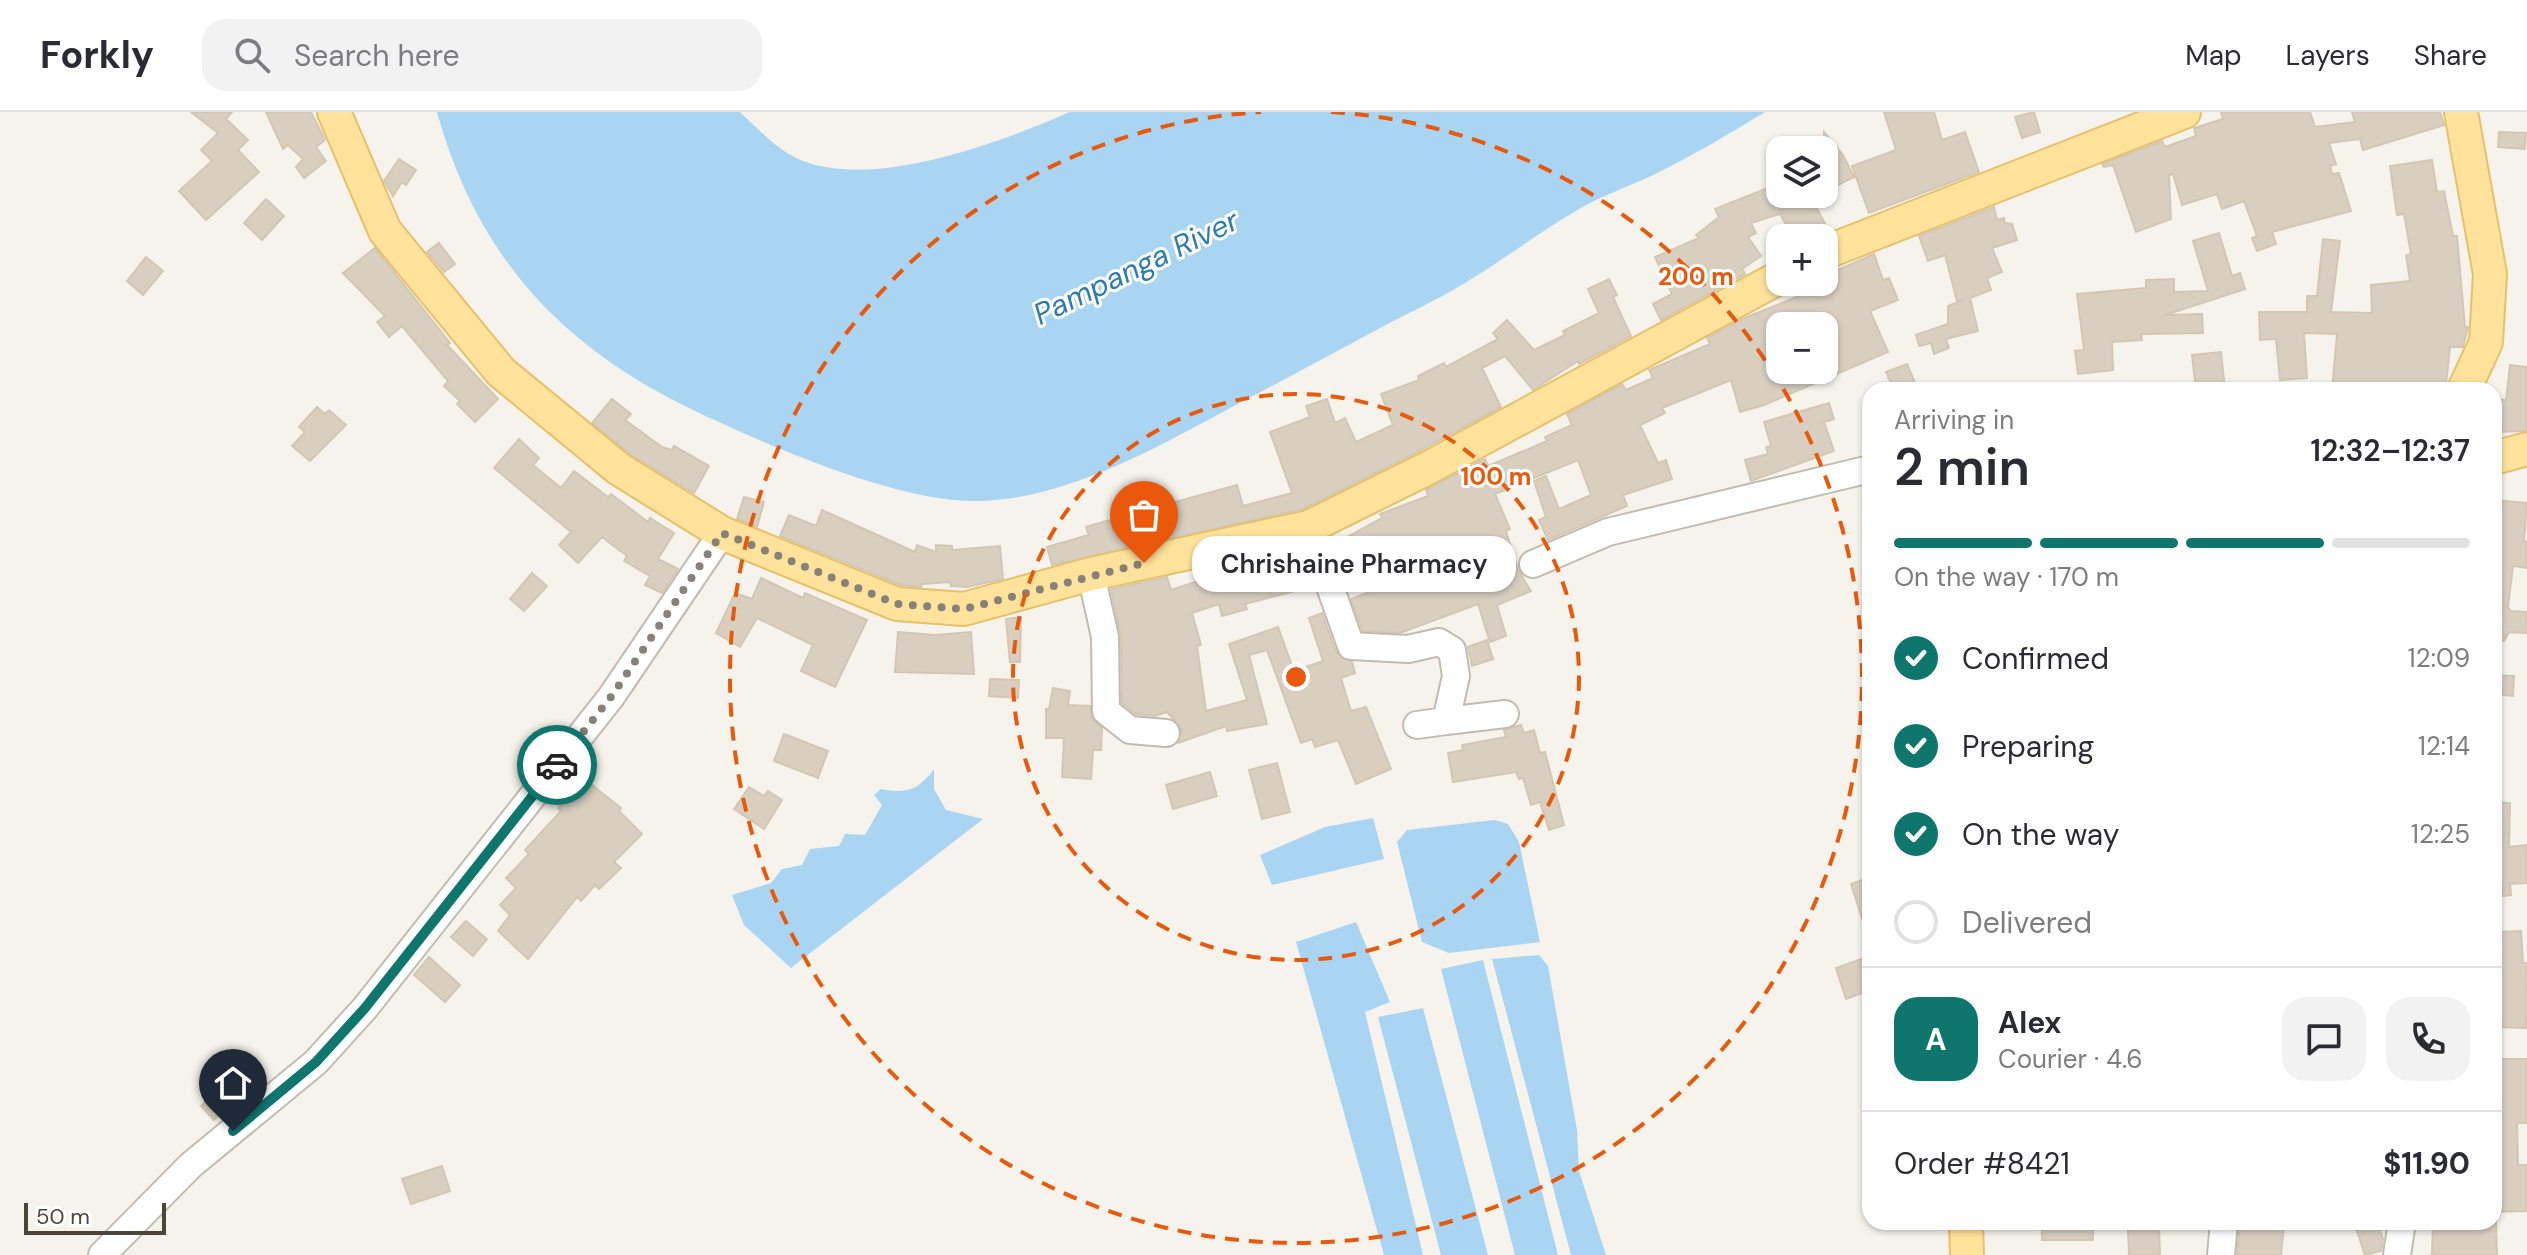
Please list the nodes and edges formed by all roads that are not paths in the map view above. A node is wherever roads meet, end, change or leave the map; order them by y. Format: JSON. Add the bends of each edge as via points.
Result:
{"nodes":[{"id":1,"x":334,"y":112,"type":"edge"},
{"id":2,"x":2184,"y":112,"type":"edge"},
{"id":3,"x":2461,"y":112,"type":"edge"},
{"id":4,"x":1838,"y":248,"type":"edge"},
{"id":5,"x":1766,"y":285,"type":"edge"},
{"id":6,"x":2468,"y":382,"type":"edge"},
{"id":7,"x":2527,"y":449,"type":"edge"},
{"id":8,"x":2502,"y":456,"type":"edge"},
{"id":9,"x":1862,"y":471,"type":"edge"},
{"id":10,"x":1309,"y":527,"type":"junction"},
{"id":11,"x":722,"y":533,"type":"junction"},
{"id":12,"x":1533,"y":564,"type":"dead end"},
{"id":13,"x":1091,"y":574,"type":"junction"},
{"id":14,"x":1505,"y":714,"type":"dead end"},
{"id":15,"x":1446,"y":721,"type":"junction"},
{"id":16,"x":1417,"y":725,"type":"dead end"},
{"id":17,"x":1166,"y":733,"type":"dead end"},
{"id":18,"x":1966,"y":1230,"type":"edge"},
{"id":19,"x":2223,"y":1230,"type":"edge"},
{"id":20,"x":2401,"y":1230,"type":"edge"},
{"id":21,"x":102,"y":1255,"type":"edge"},
{"id":22,"x":1967,"y":1255,"type":"edge"},
{"id":23,"x":2221,"y":1255,"type":"edge"},
{"id":24,"x":2397,"y":1255,"type":"edge"}],
"edges":[{"from":1,"to":11,"type":"main road","via":[[385,231],[501,372],[619,469]]},
{"from":2,"to":4,"type":"main road"},
{"from":3,"to":6,"type":"main road","via":[[2491,298],[2486,342]]},
{"from":5,"to":10,"type":"main road"},
{"from":7,"to":8,"type":"main road"},
{"from":9,"to":12,"type":"street","via":[[1608,532]]},
{"from":10,"to":13,"type":"main road"},
{"from":10,"to":15,"type":"street","via":[[1351,646],[1408,649],[1439,642],[1452,650],[1456,676]]},
{"from":11,"to":13,"type":"main road","via":[[897,604],[964,609]]},
{"from":11,"to":21,"type":"street","via":[[611,697],[365,1008],[316,1062],[191,1165]]},
{"from":13,"to":17,"type":"street","via":[[1105,637],[1106,711],[1130,730]]},
{"from":14,"to":15,"type":"street"},
{"from":15,"to":16,"type":"street"},
{"from":18,"to":22,"type":"main road"},
{"from":19,"to":23,"type":"street"},
{"from":20,"to":24,"type":"street"}]}
